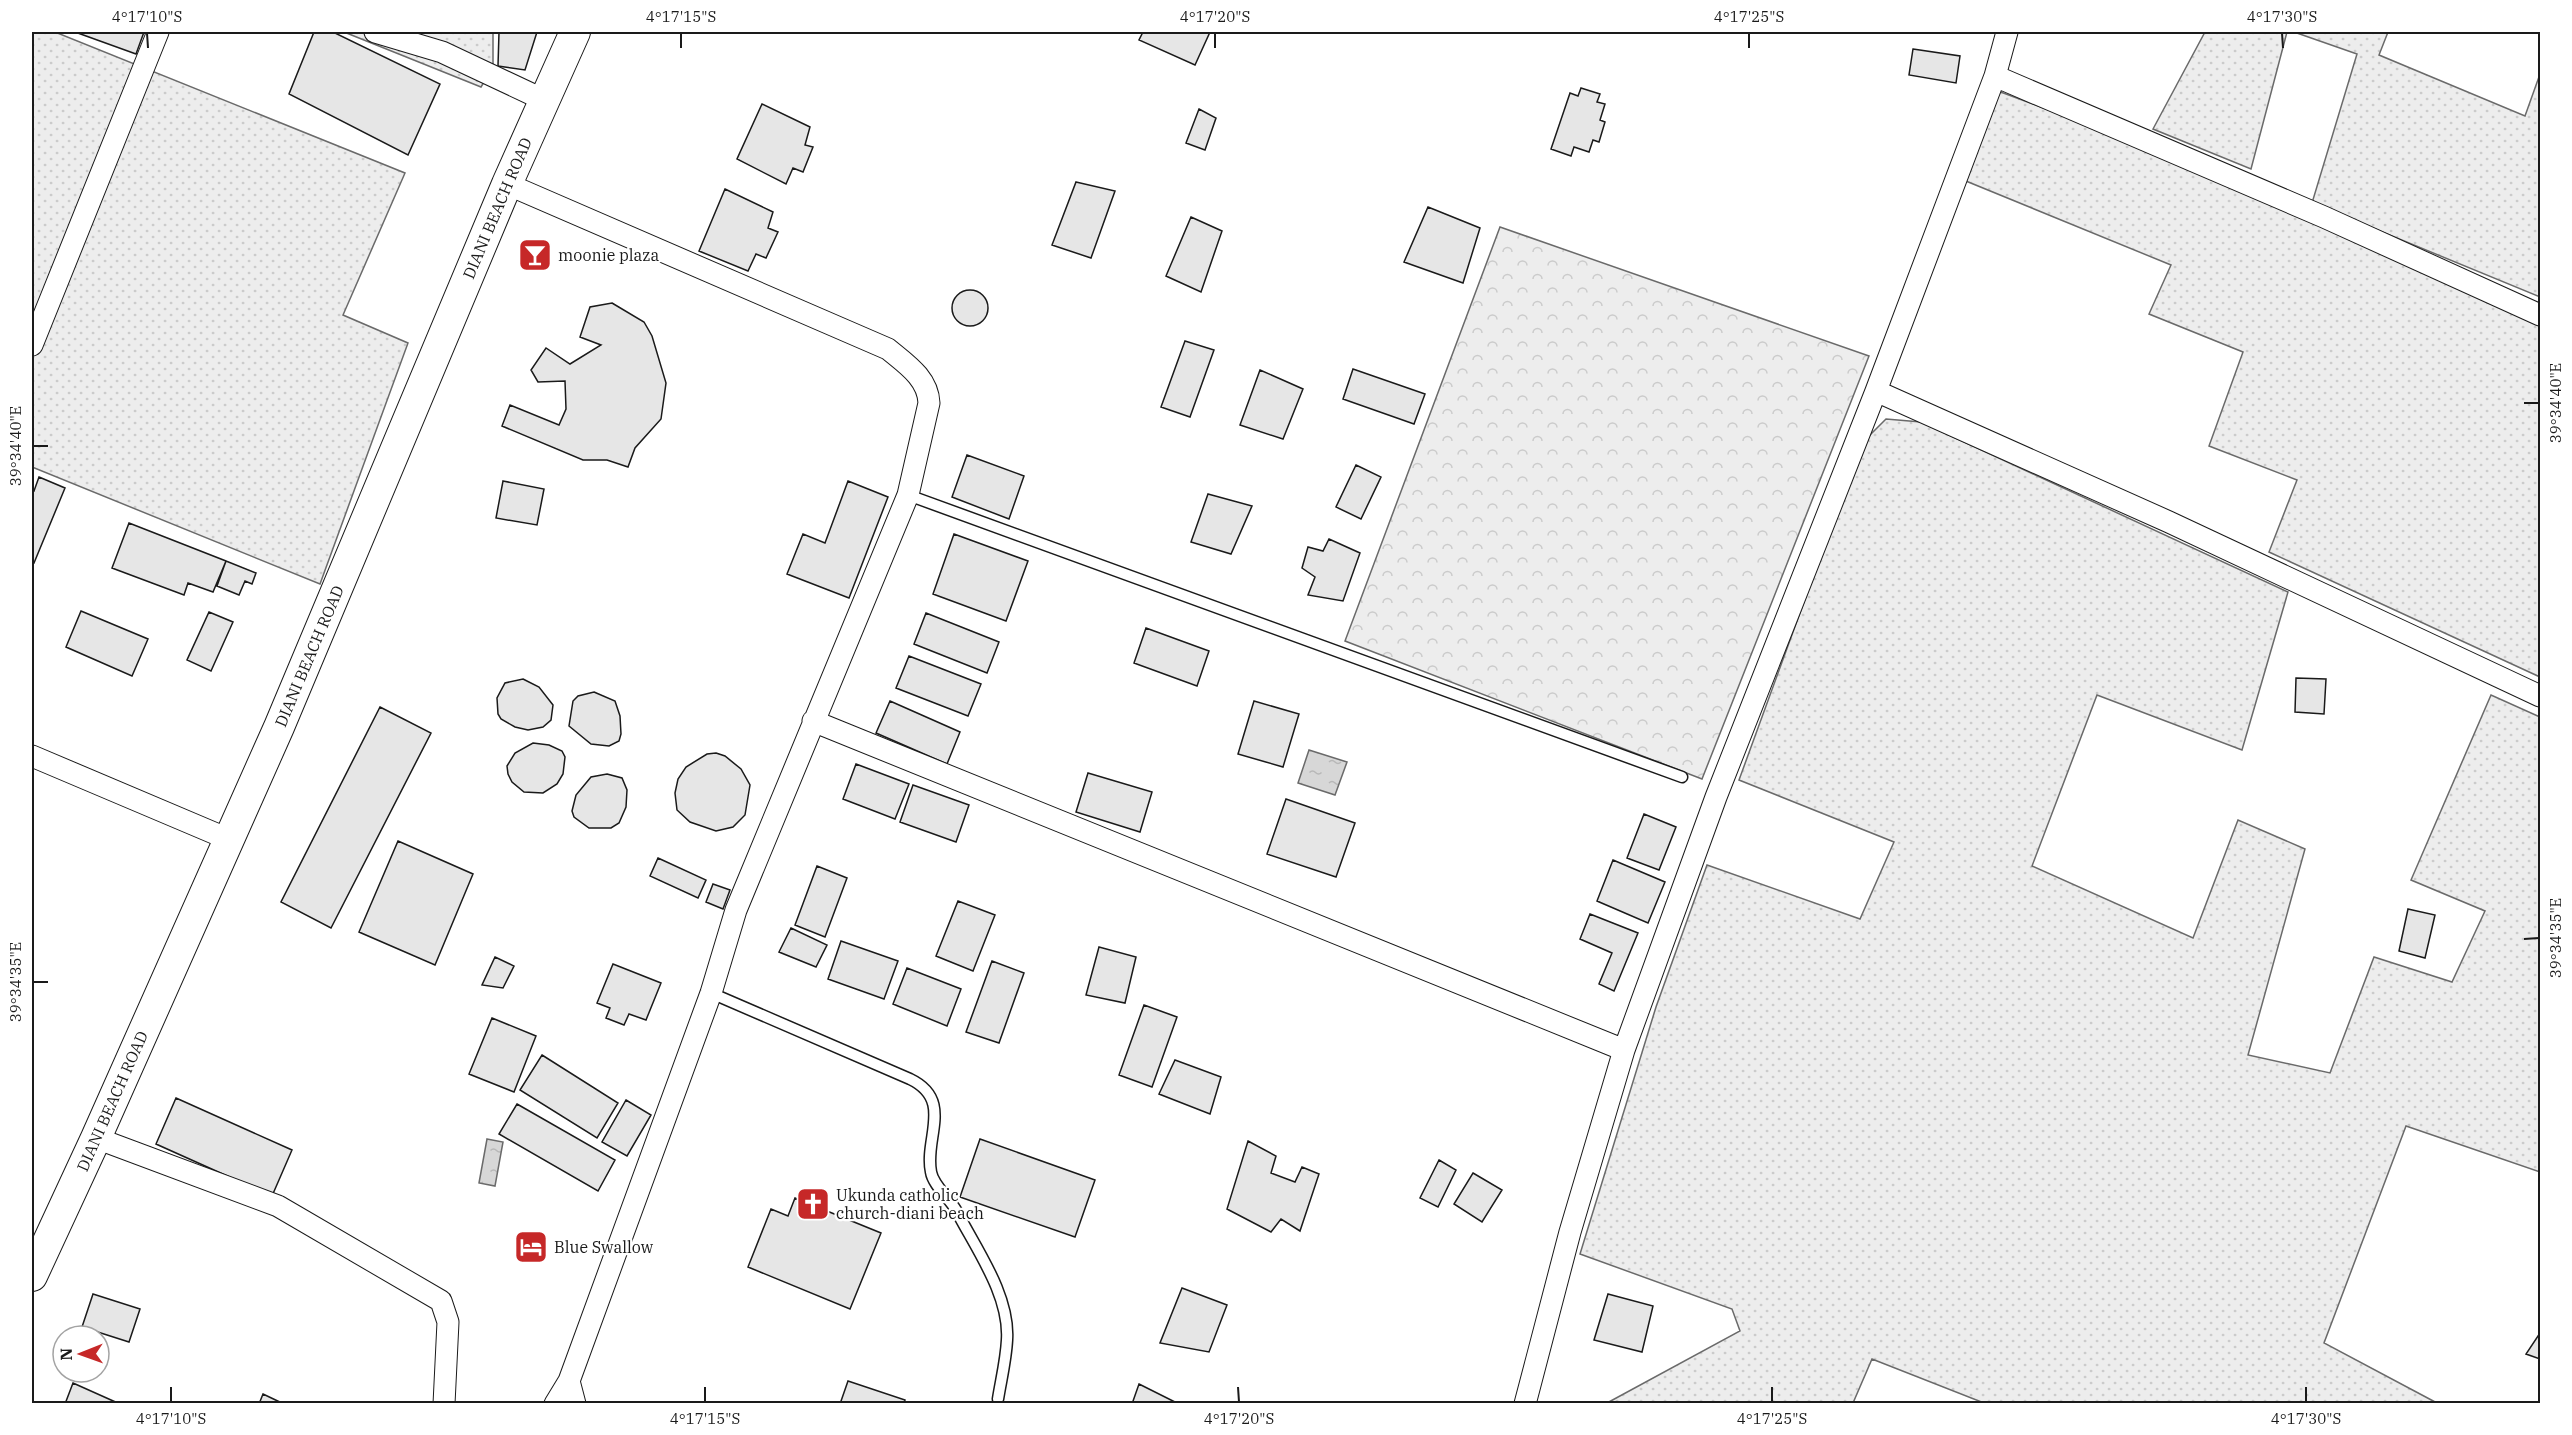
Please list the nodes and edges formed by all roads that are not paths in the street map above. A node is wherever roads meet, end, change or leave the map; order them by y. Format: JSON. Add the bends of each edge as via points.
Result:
{"nodes":[{"id":1,"x":158,"y":32,"type":"edge"},
{"id":2,"x":375,"y":32,"type":"edge"},
{"id":3,"x":575,"y":32,"type":"edge"},
{"id":4,"x":2007,"y":32,"type":"edge"},
{"id":5,"x":1995,"y":76,"type":"junction"},
{"id":6,"x":544,"y":100,"type":"junction"},
{"id":7,"x":507,"y":184,"type":"junction"},
{"id":8,"x":2541,"y":315,"type":"edge"},
{"id":9,"x":32,"y":345,"type":"edge"},
{"id":10,"x":1876,"y":391,"type":"junction"},
{"id":11,"x":908,"y":495,"type":"junction"},
{"id":12,"x":2541,"y":696,"type":"edge"},
{"id":13,"x":813,"y":721,"type":"junction"},
{"id":14,"x":32,"y":756,"type":"edge"},
{"id":15,"x":1682,"y":777,"type":"dead end"},
{"id":16,"x":228,"y":839,"type":"junction"},
{"id":17,"x":711,"y":993,"type":"junction"},
{"id":18,"x":1624,"y":1050,"type":"junction"},
{"id":19,"x":96,"y":1138,"type":"junction"},
{"id":20,"x":32,"y":1276,"type":"edge"},
{"id":21,"x":569,"y":1381,"type":"junction"},
{"id":22,"x":998,"y":1399,"type":"dead end"},
{"id":23,"x":444,"y":1404,"type":"edge"},
{"id":24,"x":555,"y":1404,"type":"edge"},
{"id":25,"x":575,"y":1404,"type":"edge"},
{"id":26,"x":1525,"y":1404,"type":"edge"}],
"edges":[{"from":1,"to":9,"type":"street"},
{"from":2,"to":6,"type":"street","via":[[442,52]]},
{"from":3,"to":6,"type":"main road","name":"DIANI BEACH ROAD"},
{"from":4,"to":5,"type":"street"},
{"from":5,"to":8,"type":"street"},
{"from":5,"to":10,"type":"street"},
{"from":6,"to":7,"type":"main road","name":"DIANI BEACH ROAD"},
{"from":7,"to":11,"type":"street","via":[[888,349],[917,375],[929,393]]},
{"from":7,"to":16,"type":"main road","name":"DIANI BEACH ROAD","via":[[279,727]]},
{"from":10,"to":12,"type":"street","via":[[2169,522]]},
{"from":10,"to":18,"type":"street","via":[[1716,797]]},
{"from":11,"to":13,"type":"street"},
{"from":11,"to":15,"type":"lane"},
{"from":13,"to":17,"type":"street","via":[[736,910]]},
{"from":13,"to":18,"type":"street"},
{"from":14,"to":16,"type":"street"},
{"from":16,"to":19,"type":"main road","name":"DIANI BEACH ROAD"},
{"from":17,"to":21,"type":"street"},
{"from":17,"to":22,"type":"lane","via":[[910,1078],[931,1096],[935,1135],[931,1174],[949,1197],[999,1295],[1006,1322]]},
{"from":18,"to":26,"type":"street"},
{"from":19,"to":20,"type":"main road","name":"DIANI BEACH ROAD"},
{"from":19,"to":23,"type":"street","via":[[278,1206],[441,1301],[448,1322]]},
{"from":21,"to":24,"type":"street"},
{"from":21,"to":25,"type":"street"}]}
